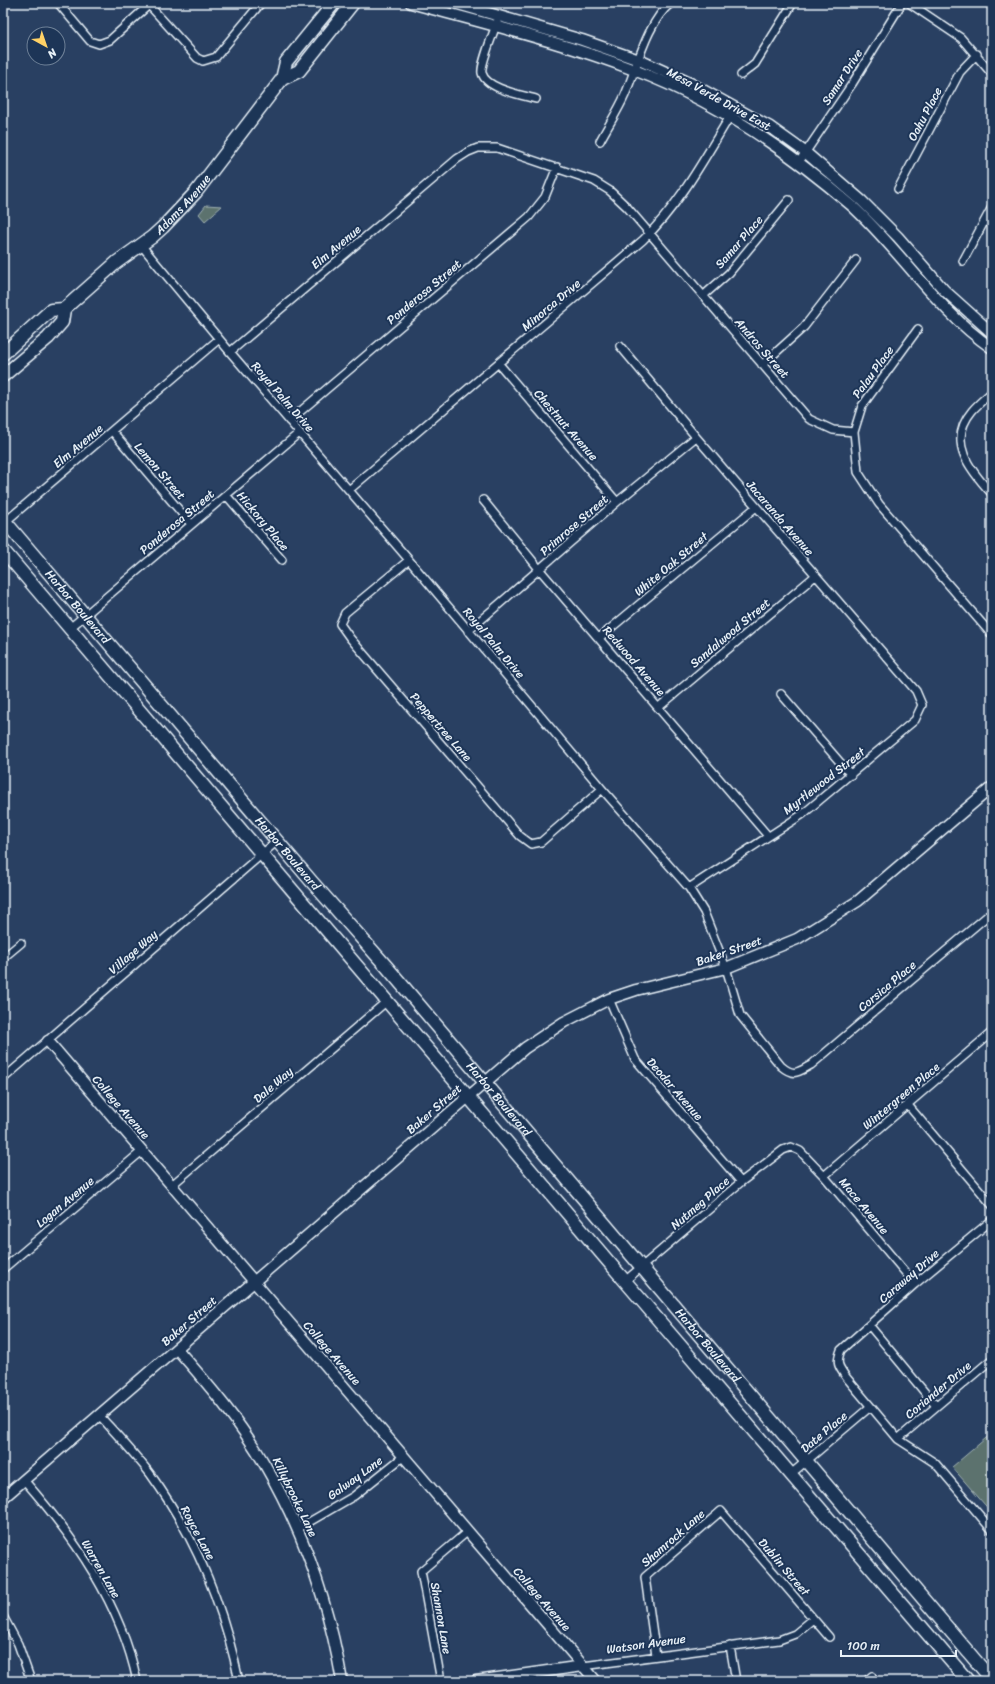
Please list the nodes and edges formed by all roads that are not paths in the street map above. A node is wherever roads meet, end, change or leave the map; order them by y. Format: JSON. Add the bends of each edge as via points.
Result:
{"nodes":[{"id":1,"x":58,"y":3,"type":"edge"},
{"id":2,"x":261,"y":3,"type":"edge"},
{"id":3,"x":334,"y":3,"type":"edge"},
{"id":4,"x":353,"y":3,"type":"edge"},
{"id":5,"x":412,"y":3,"type":"edge"},
{"id":6,"x":454,"y":3,"type":"edge"},
{"id":7,"x":671,"y":3,"type":"edge"},
{"id":8,"x":793,"y":3,"type":"edge"},
{"id":9,"x":902,"y":3,"type":"edge"},
{"id":10,"x":909,"y":3,"type":"edge"},
{"id":11,"x":150,"y":4,"type":"edge"},
{"id":12,"x":498,"y":16,"type":"junction"},
{"id":13,"x":495,"y":26,"type":"junction"},
{"id":14,"x":977,"y":54,"type":"junction"},
{"id":15,"x":639,"y":60,"type":"junction"},
{"id":16,"x":635,"y":70,"type":"junction"},
{"id":17,"x":992,"y":74,"type":"edge"},
{"id":18,"x":741,"y":75,"type":"dead end"},
{"id":19,"x":282,"y":79,"type":"junction"},
{"id":20,"x":536,"y":99,"type":"dead end"},
{"id":21,"x":736,"y":107,"type":"junction"},
{"id":22,"x":730,"y":117,"type":"junction"},
{"id":23,"x":600,"y":141,"type":"dead end"},
{"id":24,"x":805,"y":152,"type":"junction"},
{"id":25,"x":457,"y":159,"type":"joint"},
{"id":26,"x":798,"y":162,"type":"junction"},
{"id":27,"x":557,"y":167,"type":"junction"},
{"id":28,"x":898,"y":189,"type":"dead end"},
{"id":29,"x":789,"y":200,"type":"dead end"},
{"id":30,"x":992,"y":207,"type":"edge"},
{"id":31,"x":650,"y":233,"type":"junction"},
{"id":32,"x":141,"y":245,"type":"junction"},
{"id":33,"x":856,"y":260,"type":"dead end"},
{"id":34,"x":963,"y":261,"type":"dead end"},
{"id":35,"x":703,"y":296,"type":"junction"},
{"id":36,"x":64,"y":310,"type":"junction"},
{"id":37,"x":918,"y":329,"type":"dead end"},
{"id":38,"x":992,"y":333,"type":"edge"},
{"id":39,"x":219,"y":340,"type":"junction"},
{"id":40,"x":620,"y":346,"type":"dead end"},
{"id":41,"x":992,"y":348,"type":"edge"},
{"id":42,"x":230,"y":352,"type":"junction"},
{"id":43,"x":3,"y":354,"type":"edge"},
{"id":44,"x":499,"y":364,"type":"junction"},
{"id":45,"x":762,"y":364,"type":"junction"},
{"id":46,"x":3,"y":376,"type":"edge"},
{"id":47,"x":992,"y":392,"type":"edge"},
{"id":48,"x":289,"y":421,"type":"junction"},
{"id":49,"x":112,"y":432,"type":"junction"},
{"id":50,"x":854,"y":432,"type":"junction"},
{"id":51,"x":299,"y":433,"type":"junction"},
{"id":52,"x":696,"y":437,"type":"junction"},
{"id":53,"x":349,"y":490,"type":"junction"},
{"id":54,"x":992,"y":494,"type":"edge"},
{"id":55,"x":226,"y":495,"type":"junction"},
{"id":56,"x":482,"y":500,"type":"dead end"},
{"id":57,"x":618,"y":502,"type":"junction"},
{"id":58,"x":756,"y":507,"type":"junction"},
{"id":59,"x":4,"y":520,"type":"edge"},
{"id":60,"x":191,"y":524,"type":"junction"},
{"id":61,"x":3,"y":550,"type":"edge"},
{"id":62,"x":282,"y":560,"type":"dead end"},
{"id":63,"x":409,"y":560,"type":"junction"},
{"id":64,"x":540,"y":570,"type":"junction"},
{"id":65,"x":815,"y":576,"type":"junction"},
{"id":66,"x":85,"y":616,"type":"junction"},
{"id":67,"x":70,"y":628,"type":"junction"},
{"id":68,"x":468,"y":631,"type":"junction"},
{"id":69,"x":992,"y":635,"type":"edge"},
{"id":70,"x":599,"y":638,"type":"junction"},
{"id":71,"x":781,"y":694,"type":"dead end"},
{"id":72,"x":922,"y":706,"type":"joint"},
{"id":73,"x":659,"y":707,"type":"junction"},
{"id":74,"x":851,"y":775,"type":"junction"},
{"id":75,"x":992,"y":787,"type":"edge"},
{"id":76,"x":602,"y":789,"type":"junction"},
{"id":77,"x":768,"y":836,"type":"junction"},
{"id":78,"x":277,"y":841,"type":"junction"},
{"id":79,"x":262,"y":854,"type":"junction"},
{"id":80,"x":689,"y":888,"type":"junction"},
{"id":81,"x":992,"y":912,"type":"edge"},
{"id":82,"x":21,"y":943,"type":"dead end"},
{"id":83,"x":3,"y":958,"type":"edge"},
{"id":84,"x":726,"y":968,"type":"junction"},
{"id":85,"x":609,"y":999,"type":"junction"},
{"id":86,"x":387,"y":1000,"type":"junction"},
{"id":87,"x":991,"y":1035,"type":"edge"},
{"id":88,"x":48,"y":1041,"type":"junction"},
{"id":89,"x":795,"y":1074,"type":"joint"},
{"id":90,"x":3,"y":1079,"type":"edge"},
{"id":91,"x":484,"y":1082,"type":"junction"},
{"id":92,"x":469,"y":1096,"type":"junction"},
{"id":93,"x":907,"y":1104,"type":"junction"},
{"id":94,"x":791,"y":1147,"type":"joint"},
{"id":95,"x":142,"y":1151,"type":"junction"},
{"id":96,"x":824,"y":1176,"type":"junction"},
{"id":97,"x":741,"y":1182,"type":"junction"},
{"id":98,"x":172,"y":1185,"type":"junction"},
{"id":99,"x":992,"y":1205,"type":"edge"},
{"id":100,"x":992,"y":1220,"type":"edge"},
{"id":101,"x":642,"y":1267,"type":"junction"},
{"id":102,"x":3,"y":1269,"type":"edge"},
{"id":103,"x":625,"y":1281,"type":"junction"},
{"id":104,"x":253,"y":1282,"type":"junction"},
{"id":105,"x":915,"y":1284,"type":"junction"},
{"id":106,"x":869,"y":1325,"type":"junction"},
{"id":107,"x":177,"y":1349,"type":"junction"},
{"id":108,"x":992,"y":1359,"type":"edge"},
{"id":109,"x":936,"y":1406,"type":"junction"},
{"id":110,"x":870,"y":1407,"type":"junction"},
{"id":111,"x":99,"y":1415,"type":"junction"},
{"id":112,"x":898,"y":1438,"type":"junction"},
{"id":113,"x":404,"y":1456,"type":"junction"},
{"id":114,"x":807,"y":1461,"type":"junction"},
{"id":115,"x":791,"y":1474,"type":"junction"},
{"id":116,"x":24,"y":1480,"type":"junction"},
{"id":117,"x":3,"y":1498,"type":"edge"},
{"id":118,"x":721,"y":1511,"type":"joint"},
{"id":119,"x":297,"y":1529,"type":"junction"},
{"id":120,"x":992,"y":1530,"type":"edge"},
{"id":121,"x":467,"y":1532,"type":"junction"},
{"id":122,"x":928,"y":1604,"type":"junction"},
{"id":123,"x":3,"y":1616,"type":"edge"},
{"id":124,"x":914,"y":1618,"type":"junction"},
{"id":125,"x":813,"y":1619,"type":"junction"},
{"id":126,"x":829,"y":1637,"type":"dead end"},
{"id":127,"x":730,"y":1646,"type":"junction"},
{"id":128,"x":656,"y":1656,"type":"junction"},
{"id":129,"x":583,"y":1666,"type":"junction"},
{"id":130,"x":992,"y":1680,"type":"edge"},
{"id":131,"x":31,"y":1681,"type":"edge"},
{"id":132,"x":136,"y":1681,"type":"edge"},
{"id":133,"x":239,"y":1681,"type":"edge"},
{"id":134,"x":342,"y":1681,"type":"edge"},
{"id":135,"x":441,"y":1681,"type":"edge"},
{"id":136,"x":476,"y":1681,"type":"edge"},
{"id":137,"x":596,"y":1681,"type":"edge"},
{"id":138,"x":736,"y":1681,"type":"edge"},
{"id":139,"x":968,"y":1681,"type":"edge"}],
"edges":[{"from":1,"to":11,"type":"street","via":[[90,41],[99,44],[110,40]]},
{"from":2,"to":11,"type":"street","via":[[216,58],[203,61],[197,58]]},
{"from":3,"to":19,"type":"main road","name":"Adams Avenue","via":[[286,62]]},
{"from":4,"to":19,"type":"main road","name":"Adams Avenue","via":[[299,72]]},
{"from":5,"to":13,"type":"street","name":"Mesa Verde Drive East"},
{"from":6,"to":12,"type":"street","name":"Mesa Verde Drive East"},
{"from":7,"to":15,"type":"street","via":[[661,11],[653,24]]},
{"from":8,"to":18,"type":"street","via":[[755,64]]},
{"from":9,"to":24,"type":"street","name":"Samar Drive","via":[[852,84]]},
{"from":10,"to":14,"type":"street","via":[[961,38]]},
{"from":12,"to":13,"type":"street"},
{"from":12,"to":15,"type":"street","name":"Mesa Verde Drive East","via":[[582,40]]},
{"from":13,"to":16,"type":"street","name":"Mesa Verde Drive East"},
{"from":13,"to":20,"type":"street","via":[[482,68],[484,78],[493,86]]},
{"from":14,"to":17,"type":"street"},
{"from":14,"to":28,"type":"street","name":"Oahu Place","via":[[960,72]]},
{"from":15,"to":16,"type":"street"},
{"from":15,"to":21,"type":"street","name":"Mesa Verde Drive East"},
{"from":16,"to":22,"type":"street","name":"Mesa Verde Drive East"},
{"from":16,"to":23,"type":"street","via":[[624,97]]},
{"from":19,"to":32,"type":"main road","name":"Adams Avenue","via":[[196,192],[163,227]]},
{"from":21,"to":22,"type":"street","name":"Minorca Drive"},
{"from":21,"to":24,"type":"street","name":"Mesa Verde Drive East"},
{"from":22,"to":26,"type":"street","name":"Mesa Verde Drive East","via":[[758,133]]},
{"from":22,"to":31,"type":"street","name":"Minorca Drive","via":[[691,182]]},
{"from":24,"to":26,"type":"street","name":"Samar Drive"},
{"from":24,"to":38,"type":"street","name":"Mesa Verde Drive East","via":[[862,201],[898,237],[944,290]]},
{"from":25,"to":27,"type":"street","name":"Andros Street","via":[[473,150],[490,147]]},
{"from":25,"to":42,"type":"street","name":"Elm Avenue"},
{"from":26,"to":41,"type":"street","name":"Mesa Verde Drive East","via":[[852,206],[956,319]]},
{"from":27,"to":31,"type":"street","name":"Andros Street","via":[[594,181],[610,191]]},
{"from":27,"to":48,"type":"street","name":"Ponderosa Street","via":[[545,197],[529,217]]},
{"from":29,"to":35,"type":"street","name":"Samar Place","via":[[729,273]]},
{"from":30,"to":34,"type":"street"},
{"from":31,"to":35,"type":"street","name":"Andros Street"},
{"from":31,"to":44,"type":"street","name":"Minorca Drive"},
{"from":32,"to":36,"type":"main road","name":"Adams Avenue","via":[[104,273]]},
{"from":32,"to":39,"type":"street","name":"Royal Palm Drive"},
{"from":33,"to":45,"type":"street","via":[[804,327]]},
{"from":35,"to":45,"type":"street","name":"Andros Street"},
{"from":36,"to":43,"type":"main road","name":"Adams Avenue","via":[[52,310]]},
{"from":36,"to":46,"type":"main road","name":"Adams Avenue","via":[[62,322],[48,338]]},
{"from":37,"to":50,"type":"street","name":"Palau Place","via":[[862,406]]},
{"from":39,"to":42,"type":"street","name":"Royal Palm Drive"},
{"from":39,"to":49,"type":"street","name":"Elm Avenue"},
{"from":40,"to":52,"type":"street","name":"Jacaranda Avenue"},
{"from":42,"to":48,"type":"street","name":"Royal Palm Drive"},
{"from":44,"to":53,"type":"street","name":"Minorca Drive"},
{"from":44,"to":57,"type":"street","name":"Chestnut Avenue"},
{"from":45,"to":50,"type":"street","name":"Andros Street","via":[[809,420],[833,430]]},
{"from":47,"to":54,"type":"street","via":[[966,419],[961,439],[966,461]]},
{"from":48,"to":51,"type":"street","name":"Royal Palm Drive"},
{"from":49,"to":59,"type":"street","name":"Elm Avenue"},
{"from":49,"to":60,"type":"street","name":"Lemon Street"},
{"from":50,"to":69,"type":"street","via":[[858,472],[879,504]]},
{"from":51,"to":53,"type":"street","name":"Royal Palm Drive"},
{"from":51,"to":55,"type":"street","name":"Ponderosa Street"},
{"from":52,"to":57,"type":"street","name":"Primrose Street"},
{"from":52,"to":58,"type":"street","name":"Jacaranda Avenue"},
{"from":53,"to":63,"type":"street","name":"Royal Palm Drive"},
{"from":55,"to":60,"type":"street","name":"Ponderosa Street"},
{"from":55,"to":62,"type":"street","name":"Hickory Place"},
{"from":56,"to":64,"type":"street","name":"Redwood Avenue"},
{"from":57,"to":64,"type":"street","name":"Primrose Street"},
{"from":58,"to":65,"type":"street","name":"Jacaranda Avenue"},
{"from":58,"to":70,"type":"street","name":"White Oak Street"},
{"from":59,"to":66,"type":"main road","name":"Harbor Boulevard"},
{"from":60,"to":66,"type":"street","name":"Ponderosa Street"},
{"from":61,"to":67,"type":"main road","name":"Harbor Boulevard"},
{"from":63,"to":68,"type":"street","name":"Royal Palm Drive"},
{"from":63,"to":76,"type":"street","name":"Peppertree Lane","via":[[345,613],[340,624],[350,638],[520,836],[531,844],[541,842]]},
{"from":64,"to":68,"type":"street","name":"Primrose Street"},
{"from":64,"to":70,"type":"street","name":"Redwood Avenue"},
{"from":65,"to":72,"type":"street","name":"Jacaranda Avenue","via":[[916,691]]},
{"from":65,"to":73,"type":"street","name":"Sandalwood Street"},
{"from":66,"to":67,"type":"street","name":"Ponderosa Street"},
{"from":66,"to":78,"type":"main road","name":"Harbor Boulevard"},
{"from":67,"to":79,"type":"main road","name":"Harbor Boulevard"},
{"from":68,"to":76,"type":"street","name":"Royal Palm Drive"},
{"from":70,"to":73,"type":"street","name":"Redwood Avenue"},
{"from":71,"to":74,"type":"street"},
{"from":72,"to":74,"type":"street","name":"Myrtlewood Street","via":[[915,720]]},
{"from":73,"to":77,"type":"street","name":"Redwood Avenue"},
{"from":74,"to":77,"type":"street","name":"Myrtlewood Street","via":[[803,814]]},
{"from":75,"to":84,"type":"street","name":"Baker Street","via":[[858,901],[797,939]]},
{"from":76,"to":80,"type":"street","name":"Royal Palm Drive"},
{"from":77,"to":80,"type":"street","name":"Myrtlewood Street"},
{"from":78,"to":79,"type":"street","name":"Village Way"},
{"from":78,"to":91,"type":"main road","name":"Harbor Boulevard"},
{"from":79,"to":86,"type":"main road","name":"Harbor Boulevard"},
{"from":79,"to":88,"type":"street","name":"Village Way"},
{"from":80,"to":84,"type":"street","name":"Royal Palm Drive","via":[[704,912]]},
{"from":81,"to":89,"type":"street","name":"Corsica Place","via":[[811,1065]]},
{"from":82,"to":83,"type":"street"},
{"from":84,"to":85,"type":"street","name":"Baker Street"},
{"from":84,"to":89,"type":"street","name":"Royal Palm Drive","via":[[740,1014],[781,1066]]},
{"from":85,"to":91,"type":"street","name":"Baker Street","via":[[564,1022],[525,1048]]},
{"from":85,"to":97,"type":"street","name":"Deodar Avenue","via":[[635,1059]]},
{"from":86,"to":92,"type":"main road","name":"Harbor Boulevard"},
{"from":86,"to":98,"type":"street","name":"Dale Way"},
{"from":87,"to":93,"type":"street","name":"Wintergreen Place"},
{"from":88,"to":90,"type":"street","name":"Village Way"},
{"from":88,"to":95,"type":"street","name":"College Avenue"},
{"from":91,"to":92,"type":"street","name":"Baker Street"},
{"from":91,"to":101,"type":"main road","name":"Harbor Boulevard"},
{"from":92,"to":103,"type":"main road","name":"Harbor Boulevard"},
{"from":92,"to":104,"type":"street","name":"Baker Street"},
{"from":93,"to":96,"type":"street","name":"Wintergreen Place"},
{"from":93,"to":99,"type":"street"},
{"from":94,"to":96,"type":"street","name":"Mace Avenue","via":[[800,1151]]},
{"from":94,"to":97,"type":"street","name":"Nutmeg Place","via":[[783,1150]]},
{"from":95,"to":98,"type":"street","name":"College Avenue"},
{"from":95,"to":102,"type":"street","name":"Logan Avenue"},
{"from":96,"to":105,"type":"street","name":"Mace Avenue"},
{"from":97,"to":101,"type":"street","name":"Nutmeg Place"},
{"from":98,"to":104,"type":"street","name":"College Avenue"},
{"from":100,"to":105,"type":"street","name":"Caraway Drive"},
{"from":101,"to":103,"type":"street","name":"Nutmeg Place"},
{"from":101,"to":114,"type":"main road","name":"Harbor Boulevard"},
{"from":103,"to":115,"type":"main road","name":"Harbor Boulevard"},
{"from":104,"to":107,"type":"street","name":"Baker Street"},
{"from":104,"to":113,"type":"street","name":"College Avenue"},
{"from":105,"to":106,"type":"street","name":"Caraway Drive"},
{"from":106,"to":109,"type":"street"},
{"from":106,"to":110,"type":"street","name":"Caraway Drive","via":[[841,1350],[838,1360],[839,1367]]},
{"from":107,"to":111,"type":"street","name":"Baker Street"},
{"from":107,"to":119,"type":"street","name":"Killybrooke Lane","via":[[246,1435],[265,1464]]},
{"from":108,"to":109,"type":"street","name":"Coriander Drive"},
{"from":109,"to":112,"type":"street","name":"Coriander Drive"},
{"from":110,"to":112,"type":"street"},
{"from":110,"to":114,"type":"street","name":"Date Place"},
{"from":111,"to":116,"type":"street","name":"Baker Street"},
{"from":111,"to":133,"type":"street","name":"Royce Lane","via":[[150,1475],[188,1536],[218,1603]]},
{"from":112,"to":120,"type":"street","via":[[935,1463]]},
{"from":113,"to":119,"type":"street","name":"Galway Lane","via":[[354,1496]]},
{"from":113,"to":121,"type":"street","name":"College Avenue"},
{"from":114,"to":115,"type":"street","name":"Date Place"},
{"from":114,"to":122,"type":"main road","name":"Harbor Boulevard"},
{"from":115,"to":124,"type":"main road","name":"Harbor Boulevard"},
{"from":116,"to":117,"type":"street","name":"Baker Street"},
{"from":116,"to":132,"type":"street","name":"Warren Lane","via":[[58,1520],[93,1571],[122,1635]]},
{"from":118,"to":125,"type":"street","name":"Dublin Street"},
{"from":118,"to":128,"type":"street","name":"Shamrock Lane","via":[[645,1577]]},
{"from":119,"to":134,"type":"street","name":"Killybrooke Lane","via":[[325,1604]]},
{"from":121,"to":129,"type":"street","name":"College Avenue"},
{"from":121,"to":135,"type":"street","name":"Shannon Lane","via":[[421,1571]]},
{"from":122,"to":124,"type":"main road"},
{"from":122,"to":130,"type":"main road","name":"Harbor Boulevard"},
{"from":123,"to":131,"type":"street","via":[[18,1644]]},
{"from":124,"to":139,"type":"main road","name":"Harbor Boulevard"},
{"from":125,"to":126,"type":"street","name":"Dublin Street"},
{"from":125,"to":127,"type":"street","name":"Watson Avenue","via":[[795,1634],[779,1640]]},
{"from":127,"to":128,"type":"street","name":"Watson Avenue"},
{"from":127,"to":138,"type":"street"},
{"from":128,"to":129,"type":"street","name":"Watson Avenue"},
{"from":129,"to":136,"type":"street","name":"Watson Avenue"},
{"from":129,"to":137,"type":"street","name":"College Avenue"}]}
